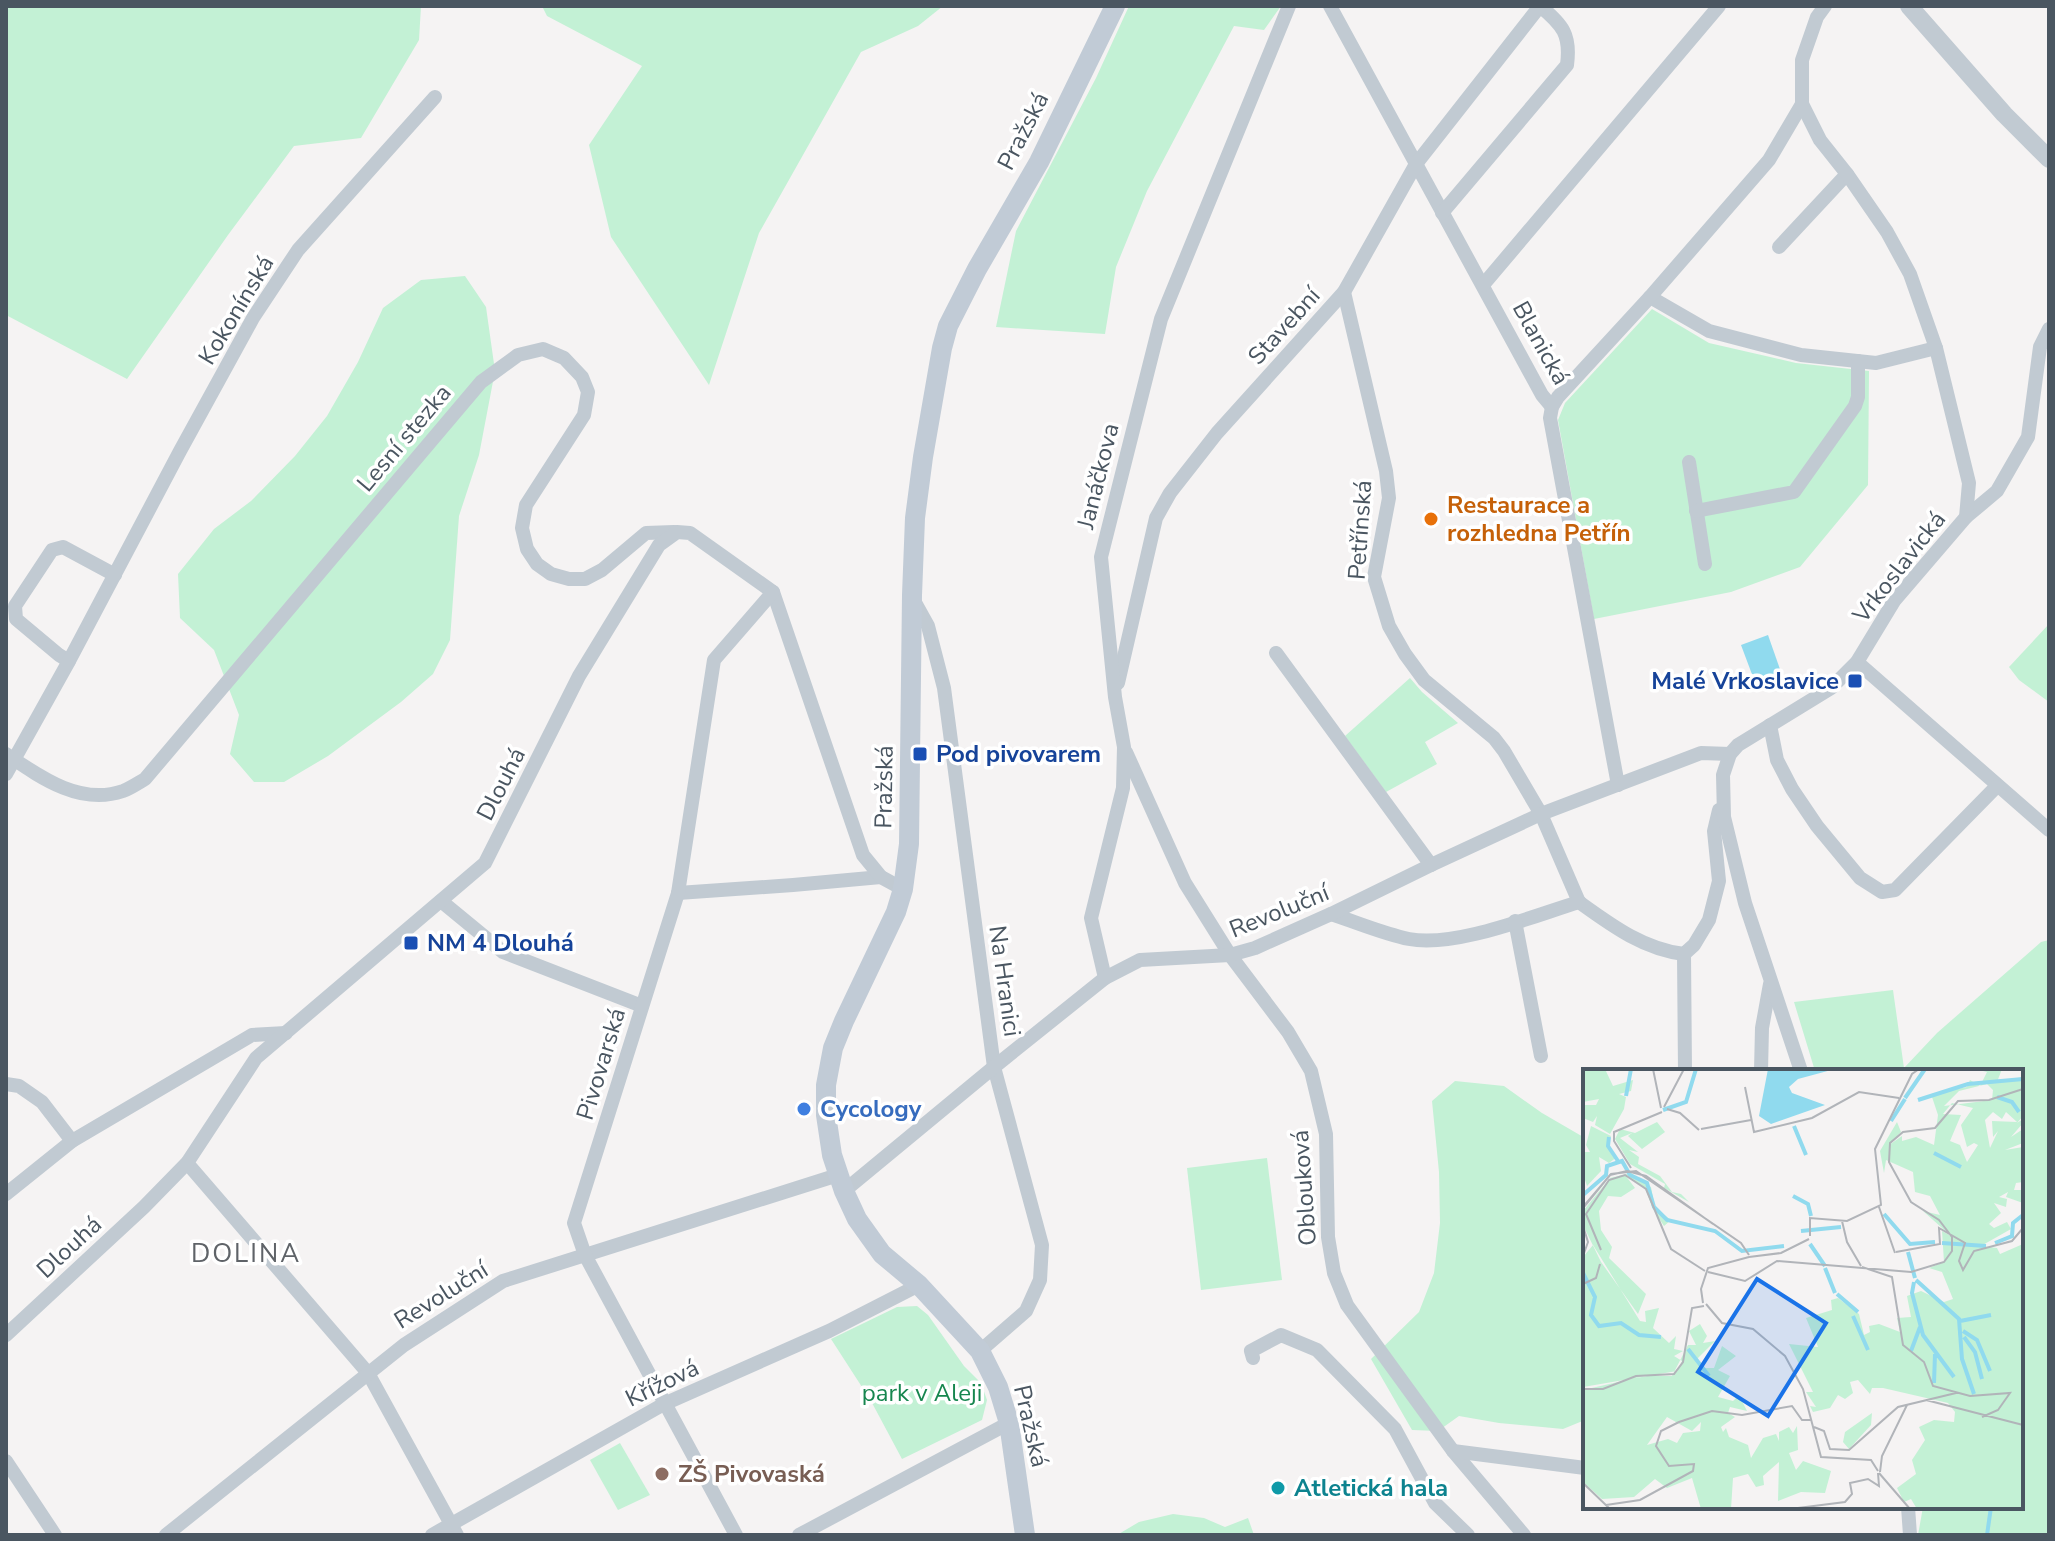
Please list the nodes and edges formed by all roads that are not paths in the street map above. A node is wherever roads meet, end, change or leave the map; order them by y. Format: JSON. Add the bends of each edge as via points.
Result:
{"nodes":[{"id":1,"x":1115,"y":6,"type":"edge"},
{"id":2,"x":1289,"y":6,"type":"edge"},
{"id":3,"x":1330,"y":6,"type":"edge"},
{"id":4,"x":1540,"y":6,"type":"edge"},
{"id":5,"x":1719,"y":6,"type":"edge"},
{"id":6,"x":1825,"y":6,"type":"edge"},
{"id":7,"x":1909,"y":6,"type":"edge"},
{"id":8,"x":435,"y":97,"type":"dead end"},
{"id":9,"x":1802,"y":104,"type":"junction"},
{"id":10,"x":2049,"y":159,"type":"edge"},
{"id":11,"x":1416,"y":164,"type":"junction"},
{"id":12,"x":1847,"y":174,"type":"junction"},
{"id":13,"x":1442,"y":213,"type":"junction"},
{"id":14,"x":1779,"y":247,"type":"dead end"},
{"id":15,"x":1483,"y":285,"type":"junction"},
{"id":16,"x":1344,"y":292,"type":"junction"},
{"id":17,"x":1650,"y":297,"type":"junction"},
{"id":18,"x":2049,"y":329,"type":"edge"},
{"id":19,"x":1936,"y":348,"type":"junction"},
{"id":20,"x":1858,"y":361,"type":"junction"},
{"id":21,"x":1552,"y":407,"type":"junction"},
{"id":22,"x":1689,"y":462,"type":"dead end"},
{"id":23,"x":1696,"y":511,"type":"junction"},
{"id":24,"x":1966,"y":517,"type":"junction"},
{"id":25,"x":677,"y":532,"type":"junction"},
{"id":26,"x":1705,"y":564,"type":"dead end"},
{"id":27,"x":115,"y":575,"type":"junction"},
{"id":28,"x":773,"y":592,"type":"junction"},
{"id":29,"x":912,"y":595,"type":"junction"},
{"id":30,"x":1276,"y":653,"type":"dead end"},
{"id":31,"x":69,"y":661,"type":"junction"},
{"id":32,"x":1857,"y":662,"type":"junction"},
{"id":33,"x":1115,"y":697,"type":"junction"},
{"id":34,"x":1770,"y":725,"type":"junction"},
{"id":35,"x":1124,"y":747,"type":"junction"},
{"id":36,"x":1730,"y":754,"type":"junction"},
{"id":37,"x":11,"y":757,"type":"edge"},
{"id":38,"x":6,"y":774,"type":"edge"},
{"id":39,"x":1618,"y":785,"type":"junction"},
{"id":40,"x":1997,"y":786,"type":"junction"},
{"id":41,"x":1722,"y":798,"type":"junction"},
{"id":42,"x":1541,"y":814,"type":"junction"},
{"id":43,"x":2049,"y":830,"type":"edge"},
{"id":44,"x":1431,"y":865,"type":"junction"},
{"id":45,"x":881,"y":877,"type":"junction"},
{"id":46,"x":903,"y":889,"type":"junction"},
{"id":47,"x":678,"y":893,"type":"junction"},
{"id":48,"x":441,"y":901,"type":"junction"},
{"id":49,"x":1579,"y":902,"type":"junction"},
{"id":50,"x":1331,"y":914,"type":"junction"},
{"id":51,"x":1515,"y":921,"type":"junction"},
{"id":52,"x":1684,"y":954,"type":"junction"},
{"id":53,"x":1230,"y":955,"type":"junction"},
{"id":54,"x":1105,"y":978,"type":"junction"},
{"id":55,"x":1771,"y":980,"type":"junction"},
{"id":56,"x":642,"y":1006,"type":"junction"},
{"id":57,"x":286,"y":1033,"type":"junction"},
{"id":58,"x":1541,"y":1056,"type":"dead end"},
{"id":59,"x":994,"y":1067,"type":"junction"},
{"id":60,"x":1685,"y":1069,"type":"edge"},
{"id":61,"x":1761,"y":1069,"type":"edge"},
{"id":62,"x":1800,"y":1069,"type":"edge"},
{"id":63,"x":6,"y":1084,"type":"edge"},
{"id":64,"x":72,"y":1141,"type":"junction"},
{"id":65,"x":187,"y":1163,"type":"junction"},
{"id":66,"x":841,"y":1183,"type":"junction"},
{"id":67,"x":6,"y":1194,"type":"edge"},
{"id":68,"x":585,"y":1255,"type":"junction"},
{"id":69,"x":919,"y":1285,"type":"junction"},
{"id":70,"x":6,"y":1335,"type":"edge"},
{"id":71,"x":980,"y":1351,"type":"junction"},
{"id":72,"x":1253,"y":1358,"type":"dead end"},
{"id":73,"x":368,"y":1373,"type":"junction"},
{"id":74,"x":664,"y":1404,"type":"junction"},
{"id":75,"x":1009,"y":1423,"type":"junction"},
{"id":76,"x":1453,"y":1451,"type":"junction"},
{"id":77,"x":6,"y":1461,"type":"edge"},
{"id":78,"x":1583,"y":1468,"type":"edge"},
{"id":79,"x":1908,"y":1509,"type":"edge"},
{"id":80,"x":454,"y":1530,"type":"edge"},
{"id":81,"x":55,"y":1535,"type":"edge"},
{"id":82,"x":166,"y":1535,"type":"edge"},
{"id":83,"x":432,"y":1535,"type":"edge"},
{"id":84,"x":736,"y":1535,"type":"edge"},
{"id":85,"x":799,"y":1535,"type":"edge"},
{"id":86,"x":1025,"y":1535,"type":"edge"},
{"id":87,"x":1468,"y":1535,"type":"edge"},
{"id":88,"x":1524,"y":1535,"type":"edge"},
{"id":89,"x":1910,"y":1535,"type":"edge"}],
"edges":[{"from":1,"to":29,"type":"main road","name":"Pražská","via":[[1039,162],[948,326],[923,457]]},
{"from":2,"to":33,"type":"street","name":"Janáčkova","via":[[1153,349],[1101,557]]},
{"from":3,"to":11,"type":"street","name":"Blanická"},
{"from":4,"to":11,"type":"street","name":"Stavební"},
{"from":4,"to":13,"type":"street","name":"Stavební","via":[[1566,34],[1567,65]]},
{"from":5,"to":15,"type":"street"},
{"from":6,"to":9,"type":"street","name":"Vrkoslavická","via":[[1802,60]]},
{"from":7,"to":10,"type":"street"},
{"from":8,"to":27,"type":"street","name":"Kokonínská","via":[[298,250],[253,318]]},
{"from":9,"to":12,"type":"street","name":"Vrkoslavická","via":[[1820,140]]},
{"from":9,"to":17,"type":"street","via":[[1769,160]]},
{"from":11,"to":13,"type":"street","name":"Blanická"},
{"from":11,"to":16,"type":"street","name":"Stavební"},
{"from":12,"to":14,"type":"street"},
{"from":12,"to":19,"type":"street","name":"Vrkoslavická","via":[[1910,274]]},
{"from":13,"to":15,"type":"street","name":"Blanická"},
{"from":15,"to":21,"type":"street","name":"Blanická"},
{"from":16,"to":33,"type":"street","name":"Stavební","via":[[1170,493],[1156,518]]},
{"from":16,"to":42,"type":"street","name":"Petřínská","via":[[1386,471],[1389,498],[1374,577],[1383,611],[1424,680],[1494,738]]},
{"from":17,"to":20,"type":"street","via":[[1709,331],[1801,355]]},
{"from":17,"to":21,"type":"street"},
{"from":18,"to":24,"type":"street","via":[[2040,347],[2028,437],[1997,491]]},
{"from":19,"to":20,"type":"street","via":[[1876,363]]},
{"from":19,"to":24,"type":"street","name":"Vrkoslavická","via":[[1969,483]]},
{"from":20,"to":23,"type":"street","via":[[1855,406],[1794,492]]},
{"from":21,"to":39,"type":"street","name":"Blanická"},
{"from":22,"to":23,"type":"street"},
{"from":23,"to":26,"type":"street"},
{"from":24,"to":32,"type":"street","name":"Vrkoslavická","via":[[1894,601]]},
{"from":25,"to":28,"type":"street","via":[[690,533]]},
{"from":25,"to":37,"type":"street","name":"Lesní stezka","via":[[646,533],[585,579],[551,574],[537,564],[522,528],[526,505],[584,415],[588,392],[564,358],[543,349],[518,355],[481,382],[145,779],[125,790],[87,795],[59,787]]},
{"from":25,"to":48,"type":"street","name":"Dlouhá","via":[[659,545],[579,676],[485,863]]},
{"from":27,"to":31,"type":"street","name":"Kokonínská"},
{"from":27,"to":31,"type":"street","via":[[63,547],[52,550],[15,606],[16,619]]},
{"from":28,"to":45,"type":"street","via":[[863,855]]},
{"from":28,"to":47,"type":"street","name":"Pivovarská","via":[[714,660]]},
{"from":29,"to":46,"type":"main road","name":"Pražská","via":[[909,844]]},
{"from":29,"to":59,"type":"street","name":"Na Hranici","via":[[928,626],[944,688]]},
{"from":30,"to":44,"type":"street"},
{"from":31,"to":37,"type":"street","name":"Kokonínská"},
{"from":32,"to":34,"type":"street","name":"Vrkoslavická","via":[[1831,688]]},
{"from":32,"to":40,"type":"street"},
{"from":33,"to":35,"type":"street","name":"Janáčkova"},
{"from":34,"to":36,"type":"street","name":"Vrkoslavická"},
{"from":34,"to":40,"type":"street","via":[[1777,760],[1792,789],[1860,878],[1882,892],[1895,890]]},
{"from":35,"to":53,"type":"street","name":"Oblouková","via":[[1185,883]]},
{"from":35,"to":54,"type":"street","name":"Janáčkova","via":[[1123,788],[1091,918]]},
{"from":36,"to":39,"type":"street","name":"Revoluční","via":[[1701,753]]},
{"from":36,"to":41,"type":"street"},
{"from":37,"to":38,"type":"street","name":"Kokonínská"},
{"from":39,"to":42,"type":"street","name":"Revoluční"},
{"from":40,"to":43,"type":"street"},
{"from":41,"to":52,"type":"street","via":[[1714,831],[1716,894],[1709,920]]},
{"from":41,"to":55,"type":"street","via":[[1745,903]]},
{"from":42,"to":44,"type":"street","name":"Revoluční"},
{"from":42,"to":49,"type":"street","name":"Petřínská"},
{"from":44,"to":50,"type":"street","name":"Revoluční"},
{"from":45,"to":46,"type":"street"},
{"from":45,"to":47,"type":"street"},
{"from":46,"to":66,"type":"main road","name":"Pražská","via":[[833,1048],[826,1115]]},
{"from":47,"to":56,"type":"street","name":"Pivovarská"},
{"from":48,"to":56,"type":"street","via":[[503,952]]},
{"from":48,"to":57,"type":"street","name":"Dlouhá"},
{"from":49,"to":51,"type":"street"},
{"from":49,"to":52,"type":"street","via":[[1625,934]]},
{"from":50,"to":51,"type":"street","via":[[1409,939],[1443,941]]},
{"from":50,"to":53,"type":"street","name":"Revoluční"},
{"from":51,"to":58,"type":"street"},
{"from":52,"to":60,"type":"street"},
{"from":53,"to":54,"type":"street","name":"Revoluční","via":[[1140,960]]},
{"from":53,"to":76,"type":"street","name":"Oblouková","via":[[1311,1071],[1326,1134],[1328,1237],[1347,1305]]},
{"from":54,"to":59,"type":"street","name":"Revoluční"},
{"from":55,"to":61,"type":"street"},
{"from":55,"to":62,"type":"street"},
{"from":56,"to":68,"type":"street","name":"Pivovarská","via":[[574,1223]]},
{"from":57,"to":64,"type":"street","via":[[252,1035]]},
{"from":57,"to":65,"type":"street","name":"Dlouhá","via":[[256,1058]]},
{"from":59,"to":66,"type":"street","name":"Revoluční"},
{"from":59,"to":71,"type":"street","name":"Na Hranici","via":[[1042,1245],[1040,1280],[1026,1311]]},
{"from":63,"to":64,"type":"street","via":[[19,1086],[42,1102]]},
{"from":64,"to":67,"type":"street"},
{"from":65,"to":70,"type":"street","name":"Dlouhá"},
{"from":65,"to":73,"type":"street"},
{"from":66,"to":68,"type":"street","name":"Revoluční"},
{"from":66,"to":69,"type":"main road","name":"Pražská","via":[[857,1219],[882,1254]]},
{"from":68,"to":73,"type":"street","name":"Revoluční","via":[[503,1281]]},
{"from":68,"to":74,"type":"street","name":"Pivovarská"},
{"from":69,"to":71,"type":"main road","name":"Pražská"},
{"from":69,"to":74,"type":"street","name":"Křížová"},
{"from":71,"to":75,"type":"main road","name":"Pražská"},
{"from":72,"to":87,"type":"street","via":[[1251,1351],[1281,1335],[1317,1350],[1395,1429],[1435,1503]]},
{"from":73,"to":80,"type":"street"},
{"from":73,"to":82,"type":"street","name":"Revoluční"},
{"from":74,"to":80,"type":"street","name":"Křížová"},
{"from":74,"to":84,"type":"street","name":"Pivovarská"},
{"from":75,"to":85,"type":"street"},
{"from":75,"to":86,"type":"main road","name":"Pražská"},
{"from":76,"to":78,"type":"street"},
{"from":76,"to":88,"type":"street","name":"Oblouková"},
{"from":77,"to":81,"type":"street"},
{"from":79,"to":89,"type":"street"},
{"from":80,"to":83,"type":"street","name":"Křížová"}]}
